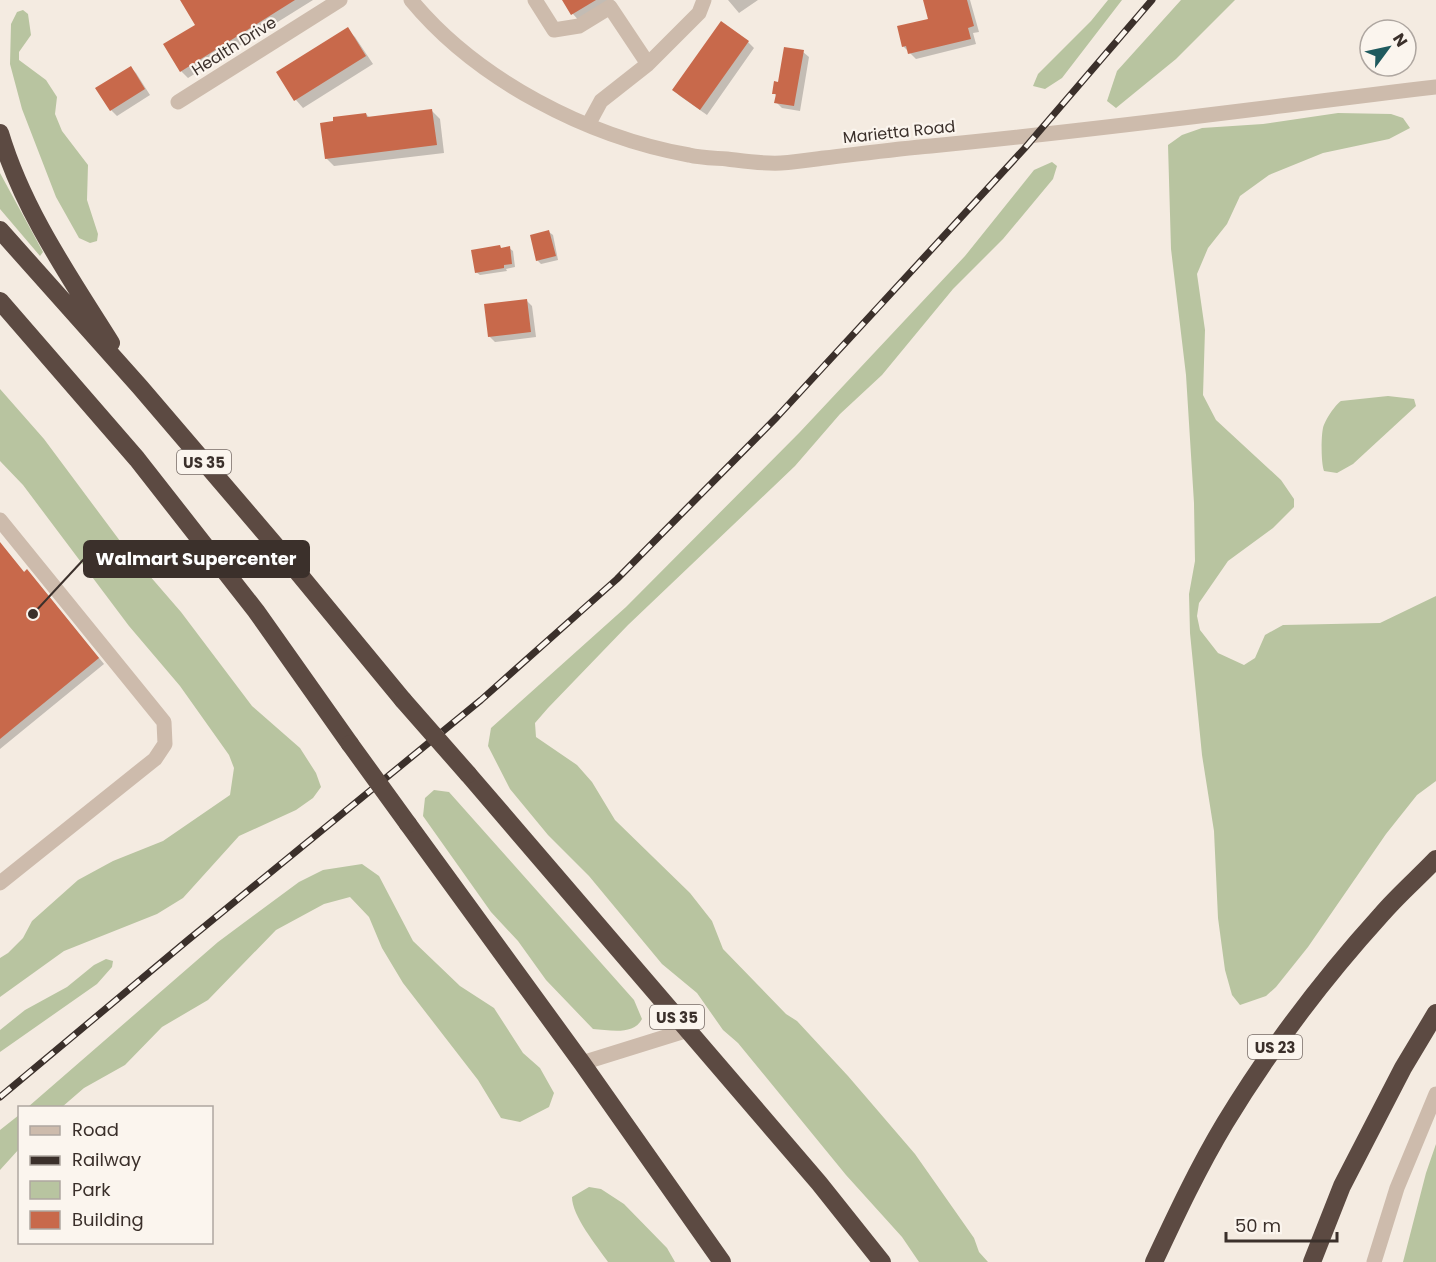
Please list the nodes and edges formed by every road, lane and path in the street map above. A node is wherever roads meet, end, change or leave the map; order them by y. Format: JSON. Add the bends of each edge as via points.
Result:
{"nodes":[{"id":1,"x":340,"y":0,"type":"edge"},
{"id":2,"x":411,"y":0,"type":"edge"},
{"id":3,"x":535,"y":0,"type":"edge"},
{"id":4,"x":704,"y":0,"type":"edge"},
{"id":5,"x":648,"y":64,"type":"junction"},
{"id":6,"x":1436,"y":87,"type":"edge"},
{"id":7,"x":178,"y":102,"type":"dead end"},
{"id":8,"x":588,"y":125,"type":"junction"},
{"id":9,"x":0,"y":133,"type":"edge"},
{"id":10,"x":0,"y":230,"type":"edge"},
{"id":11,"x":0,"y":301,"type":"edge"},
{"id":12,"x":140,"y":387,"type":"junction"},
{"id":13,"x":0,"y":520,"type":"edge"},
{"id":14,"x":1436,"y":859,"type":"edge"},
{"id":15,"x":0,"y":883,"type":"edge"},
{"id":16,"x":1436,"y":1013,"type":"edge"},
{"id":17,"x":688,"y":1030,"type":"junction"},
{"id":18,"x":582,"y":1063,"type":"junction"},
{"id":19,"x":1436,"y":1094,"type":"edge"},
{"id":20,"x":722,"y":1262,"type":"edge"},
{"id":21,"x":882,"y":1262,"type":"edge"},
{"id":22,"x":1154,"y":1262,"type":"edge"},
{"id":23,"x":1312,"y":1262,"type":"edge"},
{"id":24,"x":1374,"y":1262,"type":"edge"}],
"edges":[{"from":1,"to":7,"type":"street","name":"Health Drive"},
{"from":2,"to":8,"type":"street","name":"Marietta Road","via":[[452,42],[515,89]]},
{"from":3,"to":5,"type":"street","via":[[554,30],[579,26],[610,7]]},
{"from":4,"to":5,"type":"street","via":[[699,13]]},
{"from":5,"to":8,"type":"street","via":[[601,101]]},
{"from":6,"to":8,"type":"street","name":"Marietta Road","via":[[779,163],[690,156],[639,144]]},
{"from":9,"to":12,"type":"highway","via":[[21,191],[49,246]]},
{"from":10,"to":12,"type":"highway","number":"US 35"},
{"from":11,"to":18,"type":"highway","number":"US 35","bridge":true,"via":[[136,459],[256,611]]},
{"from":12,"to":17,"type":"highway","number":"US 35","bridge":true},
{"from":13,"to":15,"type":"street","via":[[164,722],[165,744],[155,759]]},
{"from":14,"to":22,"type":"highway","number":"US 23","via":[[1382,913],[1265,1060],[1194,1178]]},
{"from":16,"to":23,"type":"highway","via":[[1342,1186]]},
{"from":17,"to":18,"type":"street"},
{"from":17,"to":21,"type":"highway","number":"US 35"},
{"from":18,"to":20,"type":"highway","number":"US 35"},
{"from":19,"to":24,"type":"street","via":[[1397,1188]]}]}
